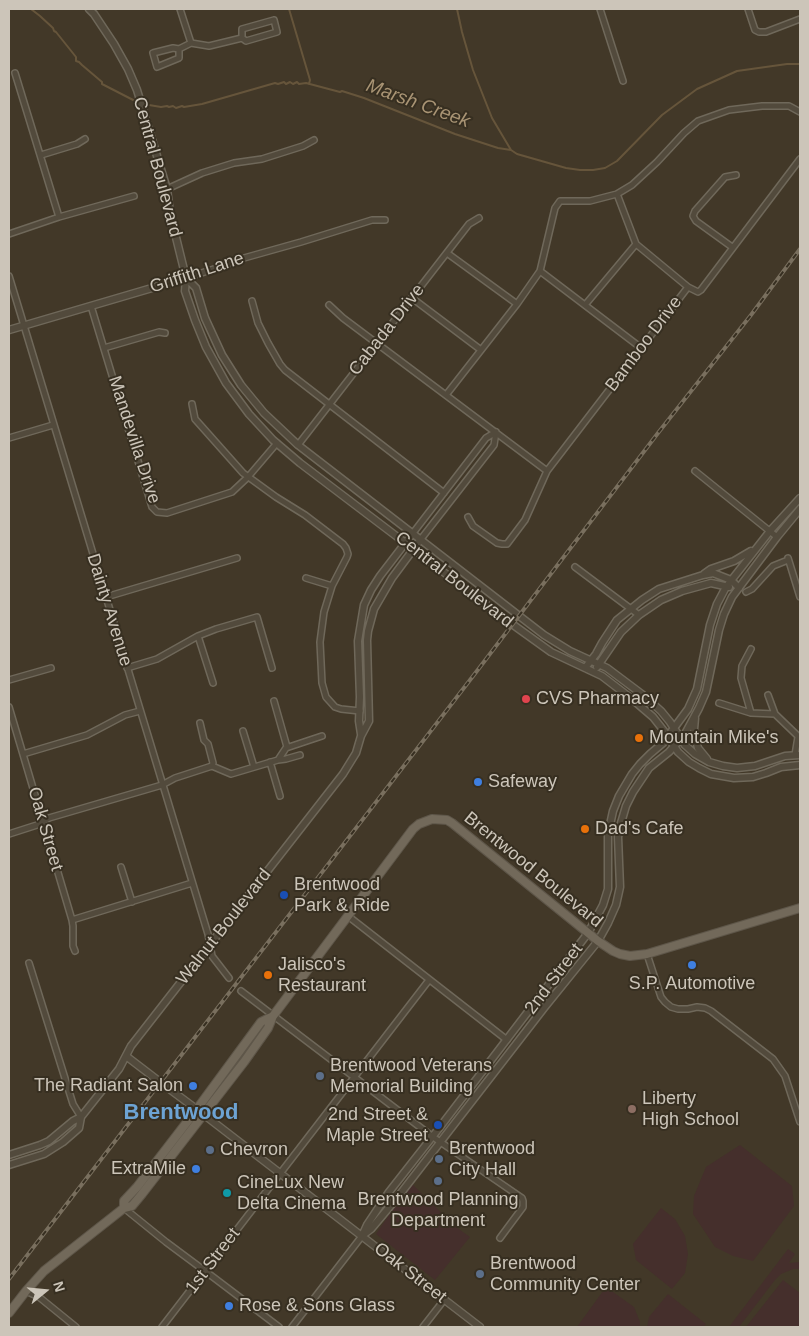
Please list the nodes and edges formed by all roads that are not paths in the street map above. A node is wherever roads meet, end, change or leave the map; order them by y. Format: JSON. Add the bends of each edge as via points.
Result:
{"nodes":[{"id":1,"x":89,"y":9,"type":"edge"},
{"id":2,"x":180,"y":9,"type":"edge"},
{"id":3,"x":600,"y":9,"type":"edge"},
{"id":4,"x":748,"y":9,"type":"edge"},
{"id":5,"x":800,"y":19,"type":"edge"},
{"id":6,"x":242,"y":38,"type":"junction"},
{"id":7,"x":191,"y":43,"type":"junction"},
{"id":8,"x":179,"y":49,"type":"junction"},
{"id":9,"x":15,"y":73,"type":"dead end"},
{"id":10,"x":623,"y":81,"type":"dead end"},
{"id":11,"x":800,"y":112,"type":"edge"},
{"id":12,"x":85,"y":139,"type":"dead end"},
{"id":13,"x":314,"y":140,"type":"dead end"},
{"id":14,"x":41,"y":155,"type":"junction"},
{"id":15,"x":800,"y":158,"type":"edge"},
{"id":16,"x":736,"y":175,"type":"dead end"},
{"id":17,"x":167,"y":189,"type":"junction"},
{"id":18,"x":617,"y":194,"type":"junction"},
{"id":19,"x":134,"y":196,"type":"dead end"},
{"id":20,"x":59,"y":217,"type":"junction"},
{"id":21,"x":479,"y":218,"type":"dead end"},
{"id":22,"x":385,"y":220,"type":"dead end"},
{"id":23,"x":9,"y":234,"type":"edge"},
{"id":24,"x":636,"y":244,"type":"junction"},
{"id":25,"x":732,"y":247,"type":"junction"},
{"id":26,"x":447,"y":253,"type":"junction"},
{"id":27,"x":540,"y":271,"type":"junction"},
{"id":28,"x":9,"y":276,"type":"edge"},
{"id":29,"x":186,"y":278,"type":"junction"},
{"id":30,"x":688,"y":287,"type":"junction"},
{"id":31,"x":412,"y":298,"type":"junction"},
{"id":32,"x":252,"y":301,"type":"dead end"},
{"id":33,"x":330,"y":304,"type":"dead end"},
{"id":34,"x":516,"y":304,"type":"junction"},
{"id":35,"x":585,"y":305,"type":"junction"},
{"id":36,"x":91,"y":306,"type":"junction"},
{"id":37,"x":24,"y":325,"type":"junction"},
{"id":38,"x":9,"y":330,"type":"edge"},
{"id":39,"x":165,"y":333,"type":"dead end"},
{"id":40,"x":378,"y":343,"type":"junction"},
{"id":41,"x":104,"y":348,"type":"junction"},
{"id":42,"x":640,"y":348,"type":"junction"},
{"id":43,"x":480,"y":350,"type":"junction"},
{"id":44,"x":446,"y":395,"type":"junction"},
{"id":45,"x":192,"y":404,"type":"dead end"},
{"id":46,"x":330,"y":404,"type":"junction"},
{"id":47,"x":53,"y":425,"type":"junction"},
{"id":48,"x":496,"y":432,"type":"junction"},
{"id":49,"x":9,"y":438,"type":"edge"},
{"id":50,"x":278,"y":444,"type":"junction"},
{"id":51,"x":298,"y":445,"type":"junction"},
{"id":52,"x":547,"y":471,"type":"junction"},
{"id":53,"x":694,"y":471,"type":"dead end"},
{"id":54,"x":248,"y":477,"type":"junction"},
{"id":55,"x":444,"y":492,"type":"junction"},
{"id":56,"x":800,"y":498,"type":"edge"},
{"id":57,"x":800,"y":509,"type":"edge"},
{"id":58,"x":468,"y":517,"type":"dead end"},
{"id":59,"x":770,"y":531,"type":"junction"},
{"id":60,"x":413,"y":533,"type":"junction"},
{"id":61,"x":777,"y":537,"type":"junction"},
{"id":62,"x":421,"y":539,"type":"junction"},
{"id":63,"x":406,"y":543,"type":"junction"},
{"id":64,"x":756,"y":548,"type":"junction"},
{"id":65,"x":414,"y":549,"type":"junction"},
{"id":66,"x":237,"y":558,"type":"dead end"},
{"id":67,"x":575,"y":567,"type":"dead end"},
{"id":68,"x":703,"y":575,"type":"junction"},
{"id":69,"x":306,"y":578,"type":"dead end"},
{"id":70,"x":731,"y":580,"type":"junction"},
{"id":71,"x":332,"y":586,"type":"junction"},
{"id":72,"x":726,"y":587,"type":"junction"},
{"id":73,"x":742,"y":590,"type":"junction"},
{"id":74,"x":106,"y":597,"type":"junction"},
{"id":75,"x":800,"y":597,"type":"edge"},
{"id":76,"x":630,"y":609,"type":"junction"},
{"id":77,"x":639,"y":615,"type":"junction"},
{"id":78,"x":198,"y":636,"type":"junction"},
{"id":79,"x":751,"y":649,"type":"dead end"},
{"id":80,"x":591,"y":660,"type":"junction"},
{"id":81,"x":599,"y":664,"type":"junction"},
{"id":82,"x":51,"y":668,"type":"dead end"},
{"id":83,"x":127,"y":668,"type":"junction"},
{"id":84,"x":272,"y":668,"type":"dead end"},
{"id":85,"x":585,"y":668,"type":"junction"},
{"id":86,"x":593,"y":672,"type":"junction"},
{"id":87,"x":9,"y":680,"type":"edge"},
{"id":88,"x":212,"y":683,"type":"dead end"},
{"id":89,"x":768,"y":694,"type":"dead end"},
{"id":90,"x":274,"y":701,"type":"dead end"},
{"id":91,"x":720,"y":703,"type":"dead end"},
{"id":92,"x":9,"y":707,"type":"edge"},
{"id":93,"x":360,"y":710,"type":"junction"},
{"id":94,"x":140,"y":711,"type":"junction"},
{"id":95,"x":751,"y":713,"type":"junction"},
{"id":96,"x":696,"y":714,"type":"junction"},
{"id":97,"x":775,"y":714,"type":"junction"},
{"id":98,"x":200,"y":723,"type":"dead end"},
{"id":99,"x":674,"y":728,"type":"junction"},
{"id":100,"x":243,"y":731,"type":"dead end"},
{"id":101,"x":322,"y":736,"type":"dead end"},
{"id":102,"x":361,"y":736,"type":"junction"},
{"id":103,"x":668,"y":737,"type":"junction"},
{"id":104,"x":799,"y":737,"type":"edge"},
{"id":105,"x":681,"y":738,"type":"junction"},
{"id":106,"x":674,"y":746,"type":"junction"},
{"id":107,"x":288,"y":747,"type":"junction"},
{"id":108,"x":23,"y":754,"type":"junction"},
{"id":109,"x":300,"y":755,"type":"dead end"},
{"id":110,"x":798,"y":755,"type":"edge"},
{"id":111,"x":278,"y":760,"type":"junction"},
{"id":112,"x":270,"y":762,"type":"junction"},
{"id":113,"x":709,"y":762,"type":"junction"},
{"id":114,"x":800,"y":765,"type":"edge"},
{"id":115,"x":212,"y":766,"type":"junction"},
{"id":116,"x":254,"y":767,"type":"junction"},
{"id":117,"x":162,"y":784,"type":"junction"},
{"id":118,"x":280,"y":796,"type":"dead end"},
{"id":119,"x":43,"y":822,"type":"junction"},
{"id":120,"x":9,"y":834,"type":"edge"},
{"id":121,"x":121,"y":867,"type":"dead end"},
{"id":122,"x":192,"y":884,"type":"junction"},
{"id":123,"x":132,"y":902,"type":"junction"},
{"id":124,"x":800,"y":908,"type":"edge"},
{"id":125,"x":348,"y":916,"type":"junction"},
{"id":126,"x":72,"y":920,"type":"junction"},
{"id":127,"x":588,"y":933,"type":"junction"},
{"id":128,"x":598,"y":941,"type":"junction"},
{"id":129,"x":210,"y":944,"type":"junction"},
{"id":130,"x":75,"y":951,"type":"dead end"},
{"id":131,"x":647,"y":954,"type":"junction"},
{"id":132,"x":29,"y":963,"type":"dead end"},
{"id":133,"x":229,"y":978,"type":"dead end"},
{"id":134,"x":429,"y":980,"type":"junction"},
{"id":135,"x":241,"y":991,"type":"dead end"},
{"id":136,"x":273,"y":1016,"type":"junction"},
{"id":137,"x":507,"y":1040,"type":"junction"},
{"id":138,"x":126,"y":1056,"type":"junction"},
{"id":139,"x":486,"y":1067,"type":"junction"},
{"id":140,"x":354,"y":1076,"type":"junction"},
{"id":141,"x":483,"y":1088,"type":"junction"},
{"id":142,"x":200,"y":1111,"type":"junction"},
{"id":143,"x":81,"y":1117,"type":"junction"},
{"id":144,"x":800,"y":1122,"type":"edge"},
{"id":145,"x":433,"y":1137,"type":"junction"},
{"id":146,"x":440,"y":1142,"type":"junction"},
{"id":147,"x":9,"y":1155,"type":"edge"},
{"id":148,"x":9,"y":1165,"type":"edge"},
{"id":149,"x":281,"y":1174,"type":"junction"},
{"id":150,"x":124,"y":1208,"type":"junction"},
{"id":151,"x":362,"y":1236,"type":"junction"},
{"id":152,"x":500,"y":1238,"type":"dead end"},
{"id":153,"x":205,"y":1272,"type":"junction"},
{"id":154,"x":26,"y":1291,"type":"junction"},
{"id":155,"x":444,"y":1300,"type":"junction"},
{"id":156,"x":9,"y":1313,"type":"edge"},
{"id":157,"x":76,"y":1327,"type":"edge"},
{"id":158,"x":162,"y":1327,"type":"edge"},
{"id":159,"x":278,"y":1327,"type":"edge"},
{"id":160,"x":292,"y":1327,"type":"edge"},
{"id":161,"x":423,"y":1327,"type":"edge"},
{"id":162,"x":480,"y":1327,"type":"edge"}],
"edges":[{"from":1,"to":17,"type":"street","name":"Central Boulevard","via":[[128,69]]},
{"from":2,"to":7,"type":"street"},
{"from":3,"to":10,"type":"street"},
{"from":4,"to":5,"type":"street","via":[[755,30],[759,32]]},
{"from":6,"to":6,"type":"street","via":[[246,41],[277,32],[274,20],[242,29]]},
{"from":6,"to":7,"type":"street","via":[[209,46]]},
{"from":7,"to":8,"type":"street"},
{"from":8,"to":8,"type":"street","via":[[153,53],[157,67],[179,58]]},
{"from":9,"to":14,"type":"street"},
{"from":11,"to":18,"type":"street","via":[[789,106],[762,106],[729,110],[698,120],[657,162]]},
{"from":12,"to":14,"type":"street"},
{"from":13,"to":17,"type":"street","via":[[262,159],[202,173]]},
{"from":14,"to":20,"type":"street"},
{"from":15,"to":25,"type":"street"},
{"from":16,"to":25,"type":"street","via":[[724,177],[693,216]]},
{"from":17,"to":29,"type":"street","name":"Central Boulevard"},
{"from":18,"to":24,"type":"street","name":"Bamboo Drive"},
{"from":18,"to":27,"type":"street","via":[[590,201],[560,201],[555,208]]},
{"from":19,"to":20,"type":"street"},
{"from":20,"to":23,"type":"street"},
{"from":21,"to":26,"type":"street","name":"Cabada Drive","via":[[469,224]]},
{"from":22,"to":29,"type":"street","name":"Griffith Lane","via":[[372,220]]},
{"from":24,"to":30,"type":"street","name":"Bamboo Drive"},
{"from":24,"to":35,"type":"street"},
{"from":25,"to":30,"type":"street","via":[[701,290],[698,292]]},
{"from":26,"to":31,"type":"street","name":"Cabada Drive"},
{"from":26,"to":34,"type":"street"},
{"from":27,"to":34,"type":"street"},
{"from":27,"to":35,"type":"street"},
{"from":28,"to":37,"type":"street","name":"Dainty Avenue"},
{"from":29,"to":36,"type":"street","name":"Griffith Lane"},
{"from":29,"to":50,"type":"street","name":"Central Boulevard","via":[[185,291],[206,347],[248,414]]},
{"from":29,"to":51,"type":"street","name":"Central Boulevard","via":[[196,288],[205,318],[241,385],[264,413]]},
{"from":30,"to":42,"type":"street","name":"Bamboo Drive"},
{"from":31,"to":40,"type":"street","name":"Cabada Drive"},
{"from":31,"to":43,"type":"street"},
{"from":32,"to":46,"type":"street","via":[[258,323],[280,364]]},
{"from":33,"to":40,"type":"street","via":[[343,318]]},
{"from":34,"to":43,"type":"street"},
{"from":35,"to":42,"type":"street"},
{"from":36,"to":37,"type":"street","name":"Griffith Lane"},
{"from":36,"to":41,"type":"street","name":"Mandevilla Drive"},
{"from":37,"to":38,"type":"street","name":"Griffith Lane"},
{"from":37,"to":47,"type":"street","name":"Dainty Avenue"},
{"from":39,"to":41,"type":"street"},
{"from":40,"to":44,"type":"street"},
{"from":40,"to":46,"type":"street","name":"Cabada Drive"},
{"from":41,"to":54,"type":"street","name":"Mandevilla Drive","via":[[152,507],[157,512],[167,513],[232,492]]},
{"from":42,"to":52,"type":"street","name":"Bamboo Drive"},
{"from":43,"to":44,"type":"street"},
{"from":44,"to":48,"type":"street"},
{"from":45,"to":54,"type":"street","via":[[195,419]]},
{"from":46,"to":51,"type":"street","name":"Cabada Drive"},
{"from":46,"to":55,"type":"street"},
{"from":47,"to":49,"type":"street"},
{"from":47,"to":74,"type":"street","name":"Dainty Avenue"},
{"from":48,"to":52,"type":"street"},
{"from":48,"to":55,"type":"street","name":"Walnut Boulevard","via":[[486,438]]},
{"from":48,"to":62,"type":"street","name":"Walnut Boulevard","via":[[494,445]]},
{"from":50,"to":54,"type":"street","name":"Mandevilla Drive"},
{"from":50,"to":63,"type":"street","name":"Central Boulevard"},
{"from":51,"to":60,"type":"street","name":"Central Boulevard"},
{"from":52,"to":58,"type":"street","name":"Bamboo Drive","via":[[525,520],[507,544],[497,543],[473,526]]},
{"from":53,"to":59,"type":"street"},
{"from":54,"to":71,"type":"street","via":[[345,546],[347,557]]},
{"from":55,"to":60,"type":"street","name":"Walnut Boulevard"},
{"from":56,"to":59,"type":"street","name":"2nd Street"},
{"from":57,"to":61,"type":"street","name":"2nd Street"},
{"from":59,"to":61,"type":"street"},
{"from":59,"to":64,"type":"street","name":"2nd Street"},
{"from":60,"to":62,"type":"street","name":"Central Boulevard"},
{"from":60,"to":63,"type":"street","name":"Walnut Boulevard"},
{"from":61,"to":73,"type":"street","name":"2nd Street"},
{"from":62,"to":65,"type":"street","name":"Walnut Boulevard"},
{"from":62,"to":80,"type":"street","name":"Central Boulevard","via":[[555,643]]},
{"from":63,"to":65,"type":"street","name":"Central Boulevard"},
{"from":63,"to":93,"type":"street","name":"Walnut Boulevard","via":[[364,605],[358,641]]},
{"from":64,"to":68,"type":"street"},
{"from":64,"to":70,"type":"street","name":"2nd Street"},
{"from":65,"to":85,"type":"street","name":"Central Boulevard","via":[[551,652]]},
{"from":65,"to":102,"type":"street","name":"Walnut Boulevard","via":[[392,578],[370,621],[367,651],[369,721]]},
{"from":66,"to":74,"type":"street"},
{"from":67,"to":76,"type":"street"},
{"from":68,"to":70,"type":"street","via":[[713,573]]},
{"from":68,"to":76,"type":"street","via":[[660,589]]},
{"from":69,"to":71,"type":"street"},
{"from":70,"to":72,"type":"street","name":"2nd Street"},
{"from":70,"to":73,"type":"street"},
{"from":71,"to":93,"type":"street","via":[[320,642],[322,688],[335,707]]},
{"from":72,"to":73,"type":"street"},
{"from":72,"to":77,"type":"street","via":[[711,583],[682,591]]},
{"from":72,"to":99,"type":"street","name":"2nd Street","via":[[710,625],[696,689],[688,709]]},
{"from":73,"to":75,"type":"street","via":[[752,589],[773,566],[788,559]]},
{"from":73,"to":96,"type":"street","name":"2nd Street","via":[[732,597],[724,614],[706,692]]},
{"from":74,"to":83,"type":"street","name":"Dainty Avenue"},
{"from":76,"to":77,"type":"street"},
{"from":76,"to":80,"type":"street","via":[[617,620]]},
{"from":77,"to":81,"type":"street","via":[[621,632]]},
{"from":78,"to":83,"type":"street","via":[[156,659]]},
{"from":78,"to":84,"type":"street","via":[[257,617]]},
{"from":78,"to":88,"type":"street"},
{"from":79,"to":95,"type":"street","via":[[742,666],[741,678]]},
{"from":80,"to":81,"type":"street","name":"Central Boulevard"},
{"from":80,"to":85,"type":"street"},
{"from":81,"to":86,"type":"street"},
{"from":81,"to":99,"type":"street","name":"Central Boulevard","via":[[644,695],[662,711]]},
{"from":82,"to":87,"type":"street"},
{"from":83,"to":94,"type":"street","name":"Dainty Avenue"},
{"from":85,"to":86,"type":"street","name":"Central Boulevard"},
{"from":86,"to":103,"type":"street","name":"Central Boulevard","via":[[608,680],[653,717]]},
{"from":89,"to":97,"type":"street"},
{"from":90,"to":107,"type":"street"},
{"from":91,"to":95,"type":"street"},
{"from":92,"to":108,"type":"street","name":"Oak Street"},
{"from":93,"to":102,"type":"street","name":"Walnut Boulevard"},
{"from":94,"to":108,"type":"street","via":[[125,715],[87,735]]},
{"from":94,"to":117,"type":"street","name":"Dainty Avenue"},
{"from":95,"to":97,"type":"street"},
{"from":96,"to":105,"type":"street","name":"2nd Street"},
{"from":96,"to":113,"type":"street","via":[[694,729],[698,748]]},
{"from":97,"to":104,"type":"street"},
{"from":98,"to":115,"type":"street"},
{"from":99,"to":103,"type":"street","name":"2nd Street"},
{"from":99,"to":105,"type":"street","name":"Central Boulevard"},
{"from":100,"to":116,"type":"street"},
{"from":101,"to":107,"type":"street"},
{"from":102,"to":129,"type":"street","name":"Walnut Boulevard","via":[[356,753],[343,774]]},
{"from":103,"to":106,"type":"street","name":"Central Boulevard"},
{"from":103,"to":127,"type":"street","name":"2nd Street","via":[[640,764],[617,802],[608,834],[608,889]]},
{"from":104,"to":110,"type":"street"},
{"from":105,"to":106,"type":"street","name":"2nd Street"},
{"from":105,"to":113,"type":"street","name":"Central Boulevard","via":[[695,754]]},
{"from":106,"to":114,"type":"street","name":"Central Boulevard","via":[[699,768],[726,777],[753,776]]},
{"from":106,"to":128,"type":"street","name":"2nd Street","via":[[649,768],[626,806],[618,837],[620,887],[616,905]]},
{"from":107,"to":111,"type":"street"},
{"from":108,"to":119,"type":"street","name":"Oak Street"},
{"from":109,"to":111,"type":"street"},
{"from":110,"to":113,"type":"street","name":"Central Boulevard","via":[[737,768]]},
{"from":111,"to":112,"type":"street"},
{"from":112,"to":116,"type":"street"},
{"from":112,"to":118,"type":"street"},
{"from":115,"to":116,"type":"street","via":[[231,774]]},
{"from":115,"to":117,"type":"street"},
{"from":117,"to":119,"type":"street"},
{"from":117,"to":122,"type":"street","name":"Dainty Avenue"},
{"from":119,"to":120,"type":"street"},
{"from":119,"to":126,"type":"street","name":"Oak Street"},
{"from":121,"to":123,"type":"street"},
{"from":122,"to":123,"type":"street"},
{"from":122,"to":129,"type":"street","name":"Dainty Avenue"},
{"from":123,"to":126,"type":"street"},
{"from":124,"to":131,"type":"main road","name":"Brentwood Boulevard"},
{"from":125,"to":127,"type":"main road","name":"Brentwood Boulevard","via":[[413,829],[426,821],[439,819],[452,823]]},
{"from":125,"to":134,"type":"street"},
{"from":125,"to":136,"type":"main road","name":"Brentwood Boulevard"},
{"from":126,"to":130,"type":"street","name":"Oak Street"},
{"from":127,"to":128,"type":"main road","name":"Brentwood Boulevard"},
{"from":127,"to":137,"type":"street","name":"2nd Street"},
{"from":128,"to":131,"type":"main road","name":"Brentwood Boulevard","via":[[620,954]]},
{"from":128,"to":141,"type":"street","name":"2nd Street"},
{"from":129,"to":133,"type":"street","name":"Dainty Avenue","via":[[212,956]]},
{"from":129,"to":138,"type":"street","name":"Walnut Boulevard"},
{"from":131,"to":144,"type":"street","via":[[665,1002],[678,1009],[697,1007],[711,1011],[773,1059],[785,1076]]},
{"from":132,"to":143,"type":"street"},
{"from":134,"to":137,"type":"street"},
{"from":134,"to":140,"type":"street","name":"1st Street"},
{"from":135,"to":136,"type":"street"},
{"from":136,"to":140,"type":"street"},
{"from":136,"to":142,"type":"main road","name":"Brentwood Boulevard","via":[[244,1062]]},
{"from":137,"to":139,"type":"street","name":"2nd Street"},
{"from":138,"to":142,"type":"street","name":"Oak Street"},
{"from":138,"to":143,"type":"street","name":"Walnut Boulevard"},
{"from":139,"to":141,"type":"street","via":[[481,1083]]},
{"from":139,"to":145,"type":"street","name":"2nd Street"},
{"from":140,"to":145,"type":"street"},
{"from":140,"to":149,"type":"street","name":"1st Street"},
{"from":141,"to":146,"type":"street","name":"2nd Street"},
{"from":142,"to":149,"type":"street","name":"Oak Street"},
{"from":142,"to":150,"type":"main road","name":"Brentwood Boulevard","via":[[124,1202]]},
{"from":143,"to":147,"type":"street","name":"Walnut Boulevard","via":[[40,1145]]},
{"from":143,"to":148,"type":"street","name":"Walnut Boulevard","via":[[79,1128],[63,1142],[44,1154]]},
{"from":145,"to":146,"type":"street"},
{"from":145,"to":151,"type":"street","name":"2nd Street","via":[[390,1192]]},
{"from":146,"to":151,"type":"street","name":"2nd Street","via":[[396,1200]]},
{"from":146,"to":152,"type":"street","via":[[524,1201],[524,1206]]},
{"from":149,"to":151,"type":"street","name":"Oak Street"},
{"from":149,"to":153,"type":"street","name":"1st Street"},
{"from":150,"to":153,"type":"street"},
{"from":150,"to":154,"type":"main road","name":"Brentwood Boulevard","via":[[44,1271]]},
{"from":151,"to":155,"type":"street","name":"Oak Street"},
{"from":151,"to":160,"type":"street","name":"2nd Street"},
{"from":153,"to":158,"type":"street","name":"1st Street"},
{"from":153,"to":159,"type":"street"},
{"from":154,"to":156,"type":"main road","name":"Brentwood Boulevard"},
{"from":154,"to":157,"type":"street","via":[[39,1297]]},
{"from":155,"to":161,"type":"street"},
{"from":155,"to":162,"type":"street","name":"Oak Street"}]}
